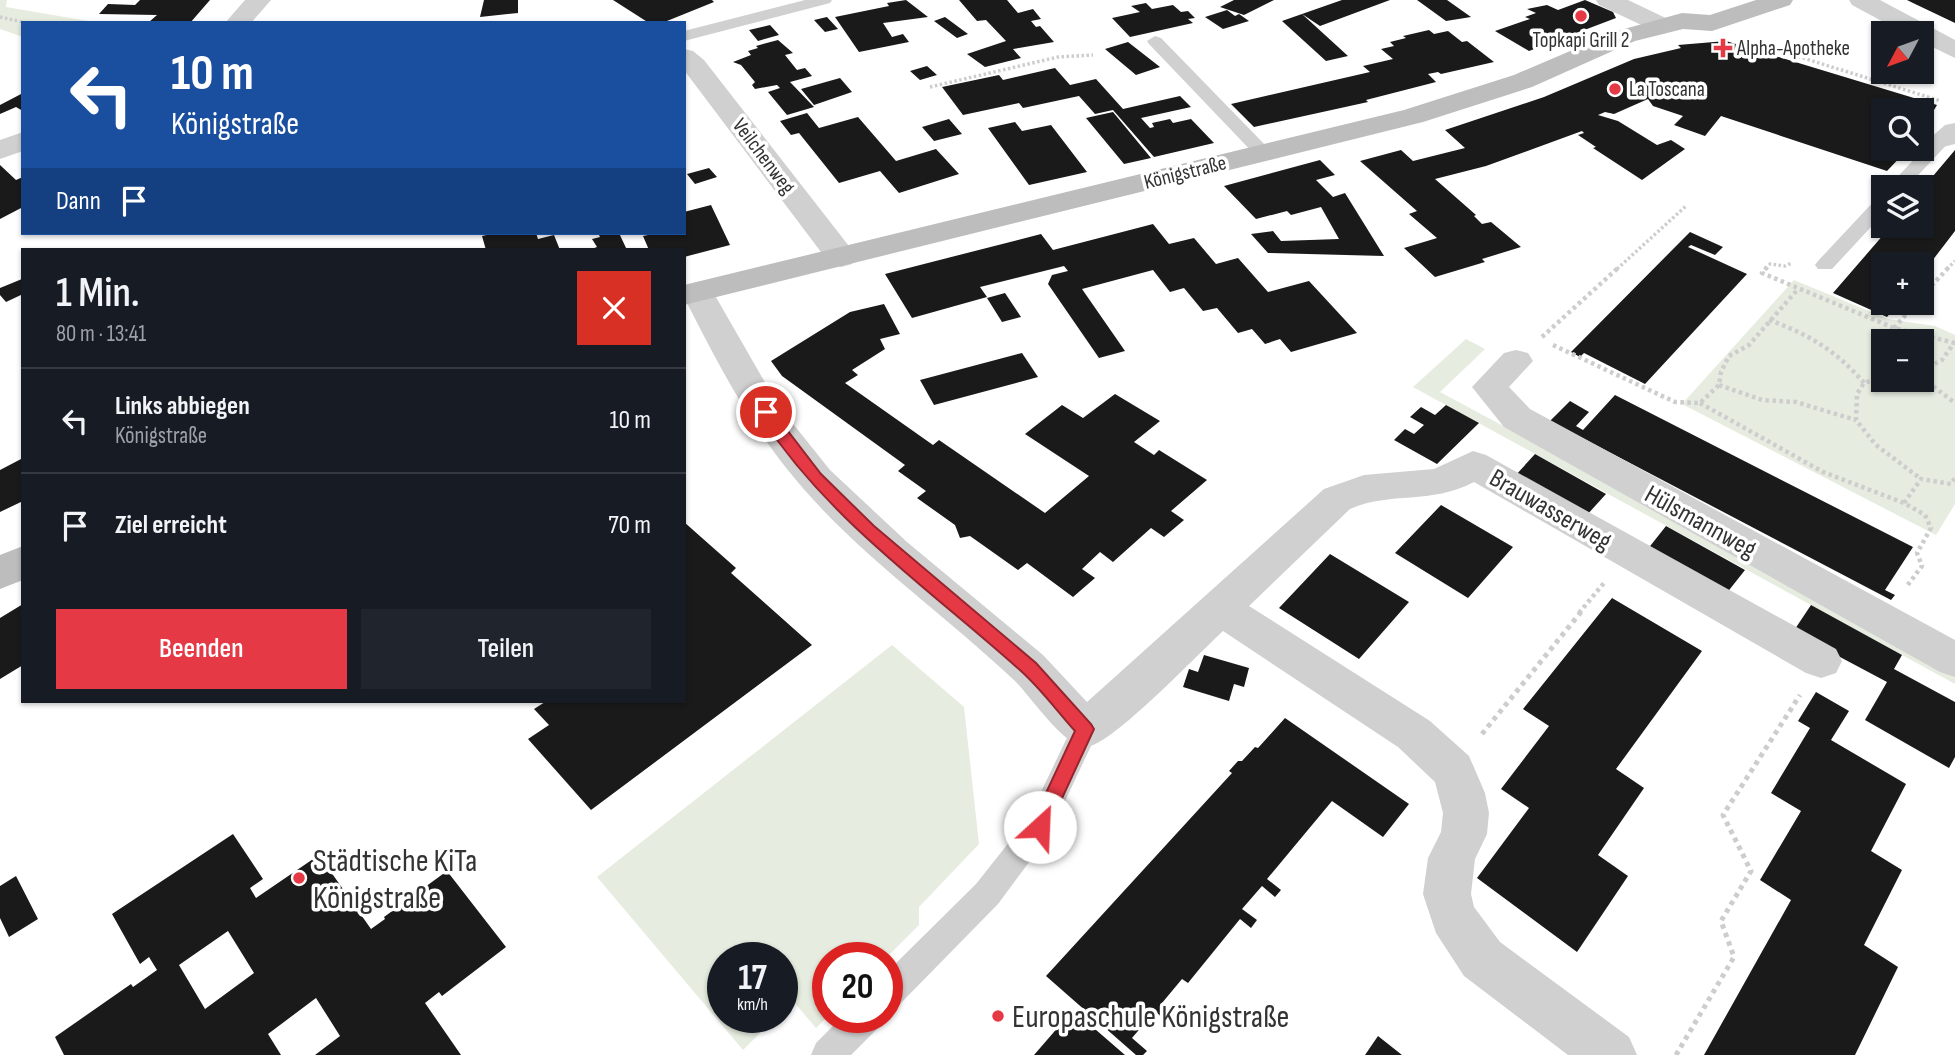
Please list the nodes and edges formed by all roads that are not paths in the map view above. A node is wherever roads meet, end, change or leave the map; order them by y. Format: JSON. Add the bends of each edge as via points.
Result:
{"nodes":[{"id":1,"x":259,"y":0,"type":"edge"},
{"id":2,"x":824,"y":0,"type":"edge"},
{"id":3,"x":1608,"y":0,"type":"edge"},
{"id":4,"x":1726,"y":0,"type":"edge"},
{"id":5,"x":1781,"y":0,"type":"edge"},
{"id":6,"x":1861,"y":0,"type":"edge"},
{"id":7,"x":239,"y":21,"type":"edge"},
{"id":8,"x":1672,"y":24,"type":"junction"},
{"id":9,"x":686,"y":35,"type":"edge"},
{"id":10,"x":1156,"y":41,"type":"dead end"},
{"id":11,"x":1955,"y":50,"type":"edge"},
{"id":12,"x":686,"y":59,"type":"edge"},
{"id":13,"x":1949,"y":135,"type":"edge"},
{"id":14,"x":21,"y":141,"type":"edge"},
{"id":15,"x":0,"y":150,"type":"edge"},
{"id":16,"x":1263,"y":153,"type":"junction"},
{"id":17,"x":1909,"y":175,"type":"edge"},
{"id":18,"x":1871,"y":216,"type":"edge"},
{"id":19,"x":841,"y":257,"type":"junction"},
{"id":20,"x":1825,"y":265,"type":"dead end"},
{"id":21,"x":691,"y":293,"type":"edge"},
{"id":22,"x":1516,"y":361,"type":"dead end"},
{"id":23,"x":21,"y":562,"type":"edge"},
{"id":24,"x":0,"y":574,"type":"edge"},
{"id":25,"x":1220,"y":608,"type":"junction"},
{"id":26,"x":1955,"y":660,"type":"edge"},
{"id":27,"x":1821,"y":661,"type":"road end"},
{"id":28,"x":1085,"y":729,"type":"junction"},
{"id":29,"x":903,"y":979,"type":"edge"},
{"id":30,"x":849,"y":1033,"type":"edge"},
{"id":31,"x":828,"y":1055,"type":"edge"},
{"id":32,"x":1611,"y":1055,"type":"edge"}],
"edges":[{"from":1,"to":7,"type":"street"},
{"from":2,"to":9,"type":"lane"},
{"from":3,"to":8,"type":"street"},
{"from":4,"to":8,"type":"street","via":[[1683,13]]},
{"from":5,"to":8,"type":"street","via":[[1705,24]]},
{"from":6,"to":11,"type":"street"},
{"from":8,"to":16,"type":"street","name":"Königstraße","via":[[1626,36],[1469,100]]},
{"from":10,"to":16,"type":"lane"},
{"from":12,"to":19,"type":"street","name":"Veilchenweg"},
{"from":13,"to":17,"type":"lane"},
{"from":14,"to":15,"type":"street"},
{"from":16,"to":19,"type":"street","name":"Königstraße"},
{"from":18,"to":20,"type":"lane"},
{"from":19,"to":21,"type":"street","name":"Königstraße"},
{"from":21,"to":28,"type":"street","name":"Königstraße","via":[[779,432],[816,478],[886,548],[1030,668]]},
{"from":22,"to":26,"type":"street","name":"Hülsmannweg","via":[[1489,387],[1517,418]]},
{"from":23,"to":24,"type":"street"},
{"from":25,"to":27,"type":"street","name":"Brauwasserweg","via":[[1337,499],[1366,488],[1415,487],[1454,478],[1473,464]]},
{"from":25,"to":28,"type":"street","name":"Brauwasserweg"},
{"from":25,"to":32,"type":"street","via":[[1414,734],[1453,771],[1466,813],[1447,894],[1453,917],[1482,959]]},
{"from":28,"to":29,"type":"lane","via":[[1040,827],[987,894]]},
{"from":30,"to":31,"type":"lane"}]}
